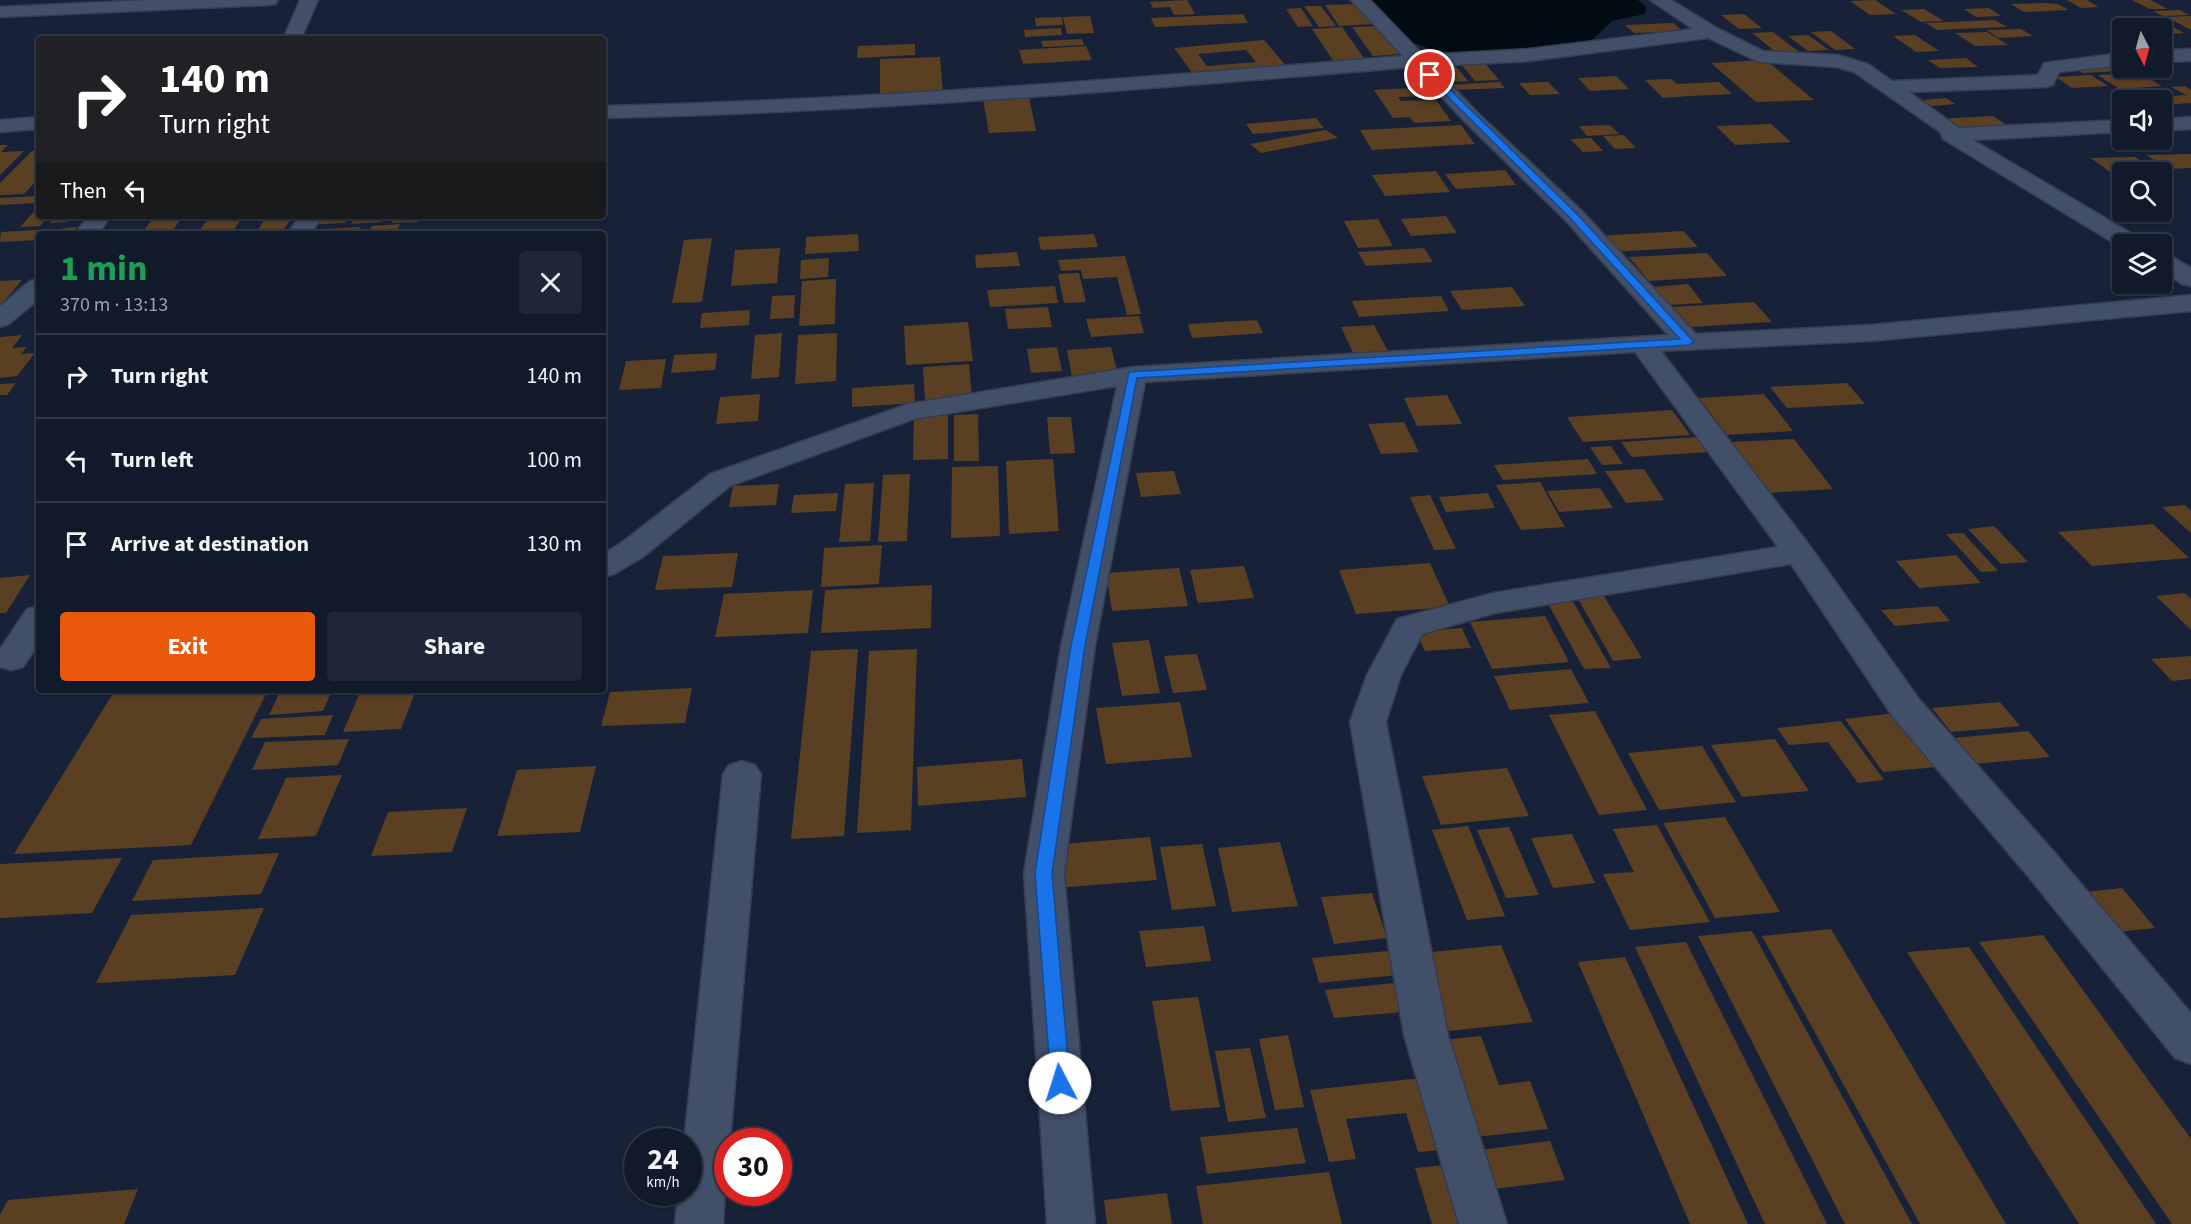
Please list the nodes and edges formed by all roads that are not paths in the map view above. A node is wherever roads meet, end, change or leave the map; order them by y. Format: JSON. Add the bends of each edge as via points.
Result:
{"nodes":[{"id":1,"x":269,"y":0,"type":"edge"},
{"id":2,"x":309,"y":0,"type":"edge"},
{"id":3,"x":1360,"y":0,"type":"edge"},
{"id":4,"x":1659,"y":0,"type":"edge"},
{"id":5,"x":0,"y":12,"type":"edge"},
{"id":6,"x":1711,"y":32,"type":"junction"},
{"id":7,"x":293,"y":36,"type":"edge"},
{"id":8,"x":2191,"y":55,"type":"edge"},
{"id":9,"x":2172,"y":56,"type":"edge"},
{"id":10,"x":2112,"y":60,"type":"edge"},
{"id":11,"x":1417,"y":61,"type":"junction"},
{"id":12,"x":1888,"y":87,"type":"junction"},
{"id":13,"x":606,"y":112,"type":"edge"},
{"id":14,"x":36,"y":123,"type":"edge"},
{"id":15,"x":2191,"y":123,"type":"edge"},
{"id":16,"x":2172,"y":124,"type":"edge"},
{"id":17,"x":0,"y":126,"type":"edge"},
{"id":18,"x":2112,"y":127,"type":"edge"},
{"id":19,"x":1950,"y":135,"type":"junction"},
{"id":20,"x":2116,"y":234,"type":"edge"},
{"id":21,"x":2172,"y":267,"type":"edge"},
{"id":22,"x":2191,"y":279,"type":"edge"},
{"id":23,"x":36,"y":289,"type":"edge"},
{"id":24,"x":2191,"y":303,"type":"edge"},
{"id":25,"x":0,"y":319,"type":"edge"},
{"id":26,"x":1689,"y":342,"type":"junction"},
{"id":27,"x":1642,"y":344,"type":"junction"},
{"id":28,"x":1132,"y":375,"type":"junction"},
{"id":29,"x":1799,"y":553,"type":"junction"},
{"id":30,"x":606,"y":565,"type":"edge"},
{"id":31,"x":36,"y":623,"type":"edge"},
{"id":32,"x":17,"y":659,"type":"edge"},
{"id":33,"x":742,"y":774,"type":"dead end"},
{"id":34,"x":2191,"y":1045,"type":"edge"},
{"id":35,"x":699,"y":1224,"type":"edge"},
{"id":36,"x":1071,"y":1224,"type":"edge"},
{"id":37,"x":1483,"y":1224,"type":"edge"}],
"edges":[{"from":1,"to":5,"type":"street"},
{"from":2,"to":7,"type":"street"},
{"from":3,"to":11,"type":"street"},
{"from":4,"to":6,"type":"street"},
{"from":6,"to":11,"type":"street","via":[[1528,55]]},
{"from":6,"to":12,"type":"street","via":[[1759,57],[1838,61],[1861,68]]},
{"from":8,"to":9,"type":"street"},
{"from":10,"to":12,"type":"street","via":[[2051,67],[2046,81]]},
{"from":11,"to":13,"type":"street","via":[[1066,90]]},
{"from":11,"to":26,"type":"street","via":[[1574,216]]},
{"from":12,"to":19,"type":"street","via":[[1950,130]]},
{"from":14,"to":17,"type":"street"},
{"from":15,"to":16,"type":"street"},
{"from":18,"to":19,"type":"street"},
{"from":19,"to":20,"type":"street"},
{"from":21,"to":22,"type":"street"},
{"from":23,"to":25,"type":"street"},
{"from":24,"to":26,"type":"street","via":[[1870,333]]},
{"from":26,"to":27,"type":"street"},
{"from":27,"to":28,"type":"street"},
{"from":27,"to":29,"type":"street"},
{"from":28,"to":30,"type":"street","via":[[908,412],[720,480],[632,550]]},
{"from":28,"to":36,"type":"street","via":[[1078,646],[1044,873]]},
{"from":29,"to":34,"type":"street","via":[[1906,708]]},
{"from":29,"to":37,"type":"street","via":[[1493,603],[1409,627],[1384,675],[1368,722],[1426,1035]]},
{"from":31,"to":32,"type":"street"},
{"from":33,"to":35,"type":"street"}]}
